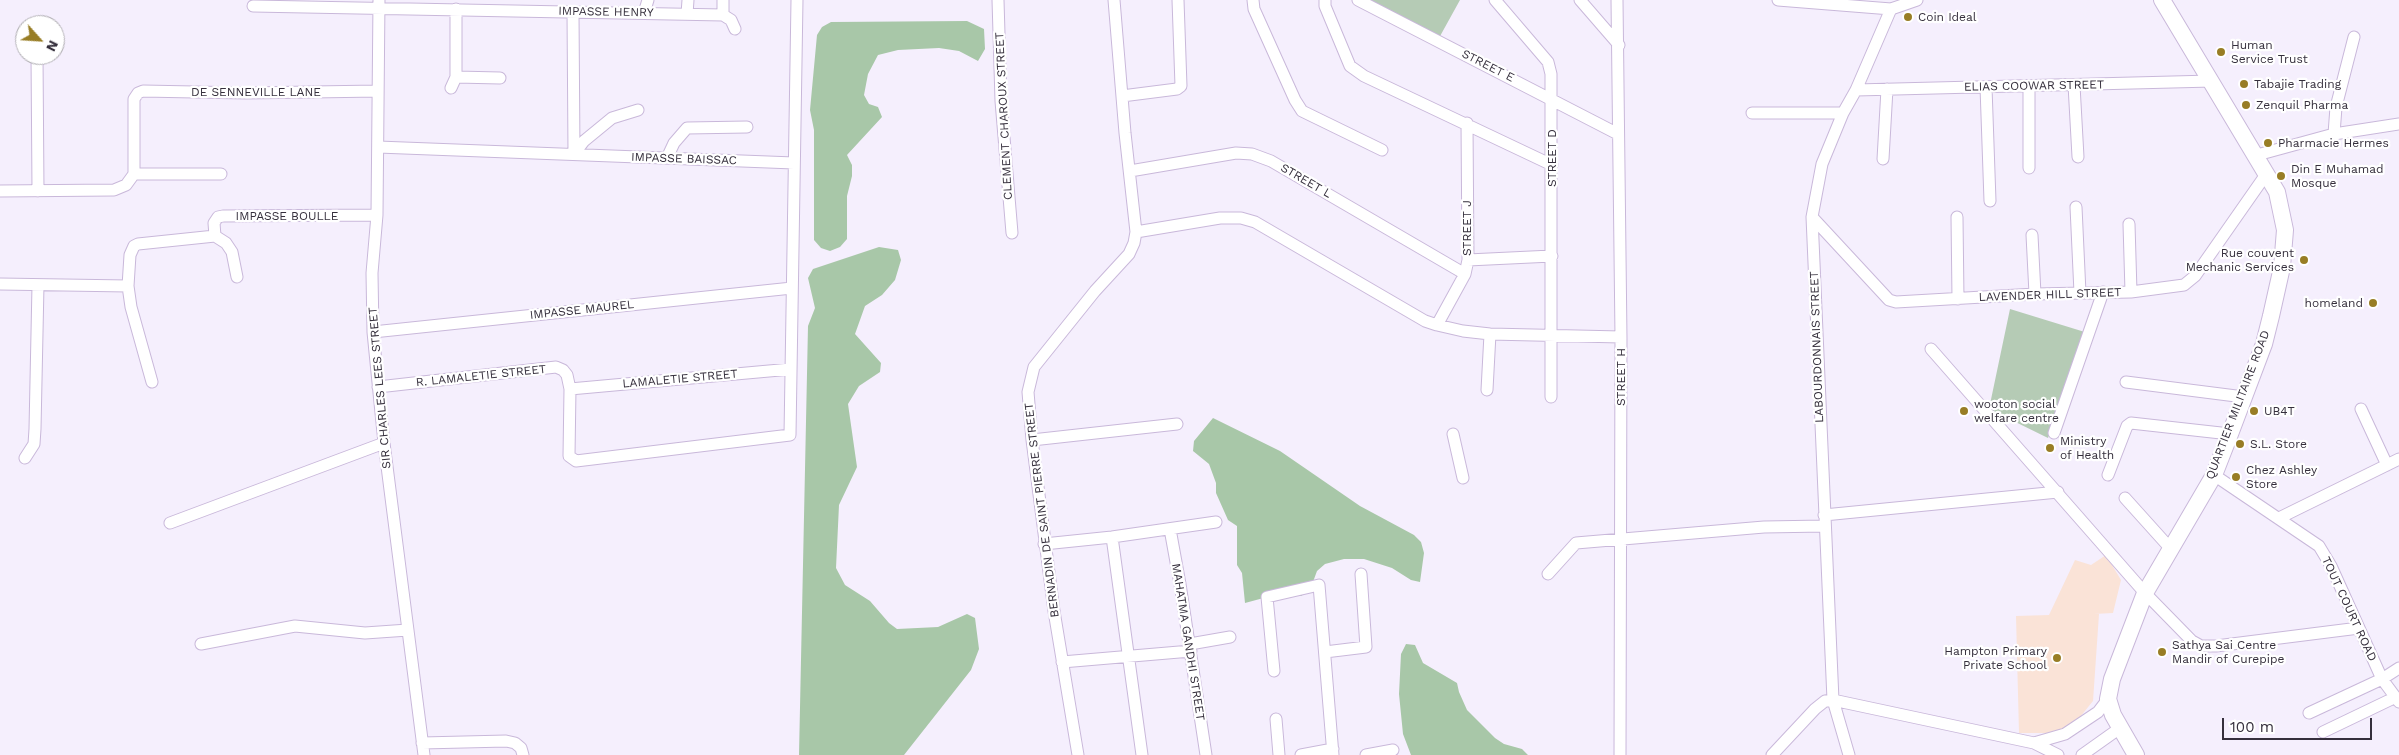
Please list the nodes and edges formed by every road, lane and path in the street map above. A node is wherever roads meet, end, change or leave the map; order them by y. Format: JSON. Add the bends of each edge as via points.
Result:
{"nodes":[{"id":1,"x":648,"y":0,"type":"edge"},
{"id":2,"x":688,"y":0,"type":"edge"},
{"id":3,"x":723,"y":0,"type":"edge"},
{"id":4,"x":797,"y":0,"type":"edge"},
{"id":5,"x":998,"y":0,"type":"edge"},
{"id":6,"x":1114,"y":0,"type":"edge"},
{"id":7,"x":1178,"y":0,"type":"edge"},
{"id":8,"x":1253,"y":0,"type":"edge"},
{"id":9,"x":1325,"y":0,"type":"edge"},
{"id":10,"x":1358,"y":0,"type":"edge"},
{"id":11,"x":1495,"y":0,"type":"edge"},
{"id":12,"x":1580,"y":0,"type":"edge"},
{"id":13,"x":1617,"y":0,"type":"edge"},
{"id":14,"x":1778,"y":0,"type":"edge"},
{"id":15,"x":1917,"y":0,"type":"edge"},
{"id":16,"x":2162,"y":0,"type":"edge"},
{"id":17,"x":378,"y":4,"type":"edge"},
{"id":18,"x":1891,"y":4,"type":"edge"},
{"id":19,"x":254,"y":6,"type":"dead end"},
{"id":20,"x":456,"y":9,"type":"junction"},
{"id":21,"x":573,"y":12,"type":"junction"},
{"id":22,"x":644,"y":13,"type":"junction"},
{"id":23,"x":687,"y":14,"type":"junction"},
{"id":24,"x":723,"y":15,"type":"junction"},
{"id":25,"x":734,"y":29,"type":"dead end"},
{"id":26,"x":2354,"y":37,"type":"dead end"},
{"id":27,"x":1618,"y":44,"type":"junction"},
{"id":28,"x":37,"y":65,"type":"edge"},
{"id":29,"x":500,"y":78,"type":"dead end"},
{"id":30,"x":2212,"y":81,"type":"junction"},
{"id":31,"x":2074,"y":84,"type":"junction"},
{"id":32,"x":2028,"y":86,"type":"junction"},
{"id":33,"x":1986,"y":87,"type":"junction"},
{"id":34,"x":1887,"y":89,"type":"junction"},
{"id":35,"x":1856,"y":90,"type":"junction"},
{"id":36,"x":378,"y":91,"type":"junction"},
{"id":37,"x":1122,"y":96,"type":"junction"},
{"id":38,"x":1552,"y":99,"type":"junction"},
{"id":39,"x":638,"y":110,"type":"dead end"},
{"id":40,"x":1752,"y":113,"type":"dead end"},
{"id":41,"x":1843,"y":113,"type":"junction"},
{"id":42,"x":1467,"y":124,"type":"junction"},
{"id":43,"x":2399,"y":124,"type":"edge"},
{"id":44,"x":747,"y":127,"type":"dead end"},
{"id":45,"x":1618,"y":134,"type":"junction"},
{"id":46,"x":2334,"y":134,"type":"junction"},
{"id":47,"x":378,"y":147,"type":"junction"},
{"id":48,"x":1382,"y":150,"type":"dead end"},
{"id":49,"x":574,"y":154,"type":"junction"},
{"id":50,"x":2257,"y":155,"type":"junction"},
{"id":51,"x":2078,"y":157,"type":"dead end"},
{"id":52,"x":667,"y":158,"type":"junction"},
{"id":53,"x":1883,"y":159,"type":"dead end"},
{"id":54,"x":794,"y":162,"type":"junction"},
{"id":55,"x":1552,"y":165,"type":"junction"},
{"id":56,"x":2029,"y":168,"type":"dead end"},
{"id":57,"x":1130,"y":171,"type":"junction"},
{"id":58,"x":2267,"y":173,"type":"junction"},
{"id":59,"x":222,"y":174,"type":"dead end"},
{"id":60,"x":132,"y":176,"type":"junction"},
{"id":61,"x":0,"y":191,"type":"edge"},
{"id":62,"x":38,"y":192,"type":"junction"},
{"id":63,"x":1990,"y":201,"type":"dead end"},
{"id":64,"x":2076,"y":207,"type":"dead end"},
{"id":65,"x":376,"y":215,"type":"junction"},
{"id":66,"x":1812,"y":217,"type":"junction"},
{"id":67,"x":1957,"y":217,"type":"dead end"},
{"id":68,"x":2130,"y":224,"type":"dead end"},
{"id":69,"x":1136,"y":232,"type":"junction"},
{"id":70,"x":1012,"y":233,"type":"dead end"},
{"id":71,"x":2032,"y":235,"type":"dead end"},
{"id":72,"x":215,"y":236,"type":"junction"},
{"id":73,"x":1552,"y":256,"type":"junction"},
{"id":74,"x":1468,"y":260,"type":"junction"},
{"id":75,"x":1465,"y":274,"type":"junction"},
{"id":76,"x":237,"y":277,"type":"dead end"},
{"id":77,"x":0,"y":284,"type":"edge"},
{"id":78,"x":38,"y":285,"type":"junction"},
{"id":79,"x":128,"y":286,"type":"junction"},
{"id":80,"x":792,"y":288,"type":"junction"},
{"id":81,"x":2104,"y":292,"type":"junction"},
{"id":82,"x":2131,"y":292,"type":"junction"},
{"id":83,"x":2080,"y":293,"type":"junction"},
{"id":84,"x":2035,"y":294,"type":"junction"},
{"id":85,"x":1958,"y":299,"type":"junction"},
{"id":86,"x":1437,"y":325,"type":"junction"},
{"id":87,"x":373,"y":332,"type":"junction"},
{"id":88,"x":1490,"y":334,"type":"junction"},
{"id":89,"x":1553,"y":336,"type":"junction"},
{"id":90,"x":1621,"y":337,"type":"junction"},
{"id":91,"x":1931,"y":349,"type":"dead end"},
{"id":92,"x":791,"y":369,"type":"junction"},
{"id":93,"x":152,"y":382,"type":"dead end"},
{"id":94,"x":2126,"y":382,"type":"dead end"},
{"id":95,"x":378,"y":387,"type":"junction"},
{"id":96,"x":570,"y":389,"type":"junction"},
{"id":97,"x":1487,"y":390,"type":"dead end"},
{"id":98,"x":1551,"y":397,"type":"dead end"},
{"id":99,"x":2244,"y":397,"type":"junction"},
{"id":100,"x":2361,"y":409,"type":"dead end"},
{"id":101,"x":1177,"y":424,"type":"dead end"},
{"id":102,"x":2054,"y":433,"type":"dead end"},
{"id":103,"x":1453,"y":434,"type":"dead end"},
{"id":104,"x":2230,"y":434,"type":"junction"},
{"id":105,"x":1032,"y":440,"type":"junction"},
{"id":106,"x":384,"y":443,"type":"junction"},
{"id":107,"x":25,"y":458,"type":"dead end"},
{"id":108,"x":2399,"y":459,"type":"edge"},
{"id":109,"x":2387,"y":465,"type":"junction"},
{"id":110,"x":2108,"y":475,"type":"dead end"},
{"id":111,"x":2214,"y":475,"type":"junction"},
{"id":112,"x":1463,"y":478,"type":"dead end"},
{"id":113,"x":2058,"y":492,"type":"junction"},
{"id":114,"x":2125,"y":498,"type":"dead end"},
{"id":115,"x":2279,"y":518,"type":"junction"},
{"id":116,"x":1824,"y":520,"type":"junction"},
{"id":117,"x":1216,"y":522,"type":"dead end"},
{"id":118,"x":170,"y":523,"type":"dead end"},
{"id":119,"x":1170,"y":529,"type":"junction"},
{"id":120,"x":1112,"y":537,"type":"junction"},
{"id":121,"x":1620,"y":540,"type":"junction"},
{"id":122,"x":1044,"y":544,"type":"junction"},
{"id":123,"x":2170,"y":548,"type":"junction"},
{"id":124,"x":1361,"y":574,"type":"dead end"},
{"id":125,"x":1548,"y":574,"type":"dead end"},
{"id":126,"x":2145,"y":593,"type":"junction"},
{"id":127,"x":2359,"y":628,"type":"junction"},
{"id":128,"x":408,"y":630,"type":"junction"},
{"id":129,"x":1230,"y":637,"type":"dead end"},
{"id":130,"x":201,"y":644,"type":"dead end"},
{"id":131,"x":1190,"y":647,"type":"junction"},
{"id":132,"x":1324,"y":652,"type":"junction"},
{"id":133,"x":1128,"y":656,"type":"junction"},
{"id":134,"x":1062,"y":662,"type":"junction"},
{"id":135,"x":2399,"y":668,"type":"edge"},
{"id":136,"x":1274,"y":672,"type":"dead end"},
{"id":137,"x":2382,"y":679,"type":"junction"},
{"id":138,"x":2108,"y":699,"type":"junction"},
{"id":139,"x":2397,"y":699,"type":"edge"},
{"id":140,"x":1833,"y":700,"type":"junction"},
{"id":141,"x":2309,"y":712,"type":"dead end"},
{"id":142,"x":1276,"y":719,"type":"dead end"},
{"id":143,"x":2120,"y":728,"type":"junction"},
{"id":144,"x":2323,"y":732,"type":"dead end"},
{"id":145,"x":422,"y":743,"type":"junction"},
{"id":146,"x":2034,"y":744,"type":"junction"},
{"id":147,"x":1393,"y":750,"type":"dead end"},
{"id":148,"x":1333,"y":752,"type":"edge"},
{"id":149,"x":424,"y":755,"type":"edge"},
{"id":150,"x":523,"y":755,"type":"edge"},
{"id":151,"x":1078,"y":755,"type":"edge"},
{"id":152,"x":1142,"y":755,"type":"edge"},
{"id":153,"x":1206,"y":755,"type":"edge"},
{"id":154,"x":1280,"y":755,"type":"edge"},
{"id":155,"x":1301,"y":755,"type":"edge"},
{"id":156,"x":1366,"y":755,"type":"edge"},
{"id":157,"x":1620,"y":755,"type":"edge"},
{"id":158,"x":1772,"y":755,"type":"edge"},
{"id":159,"x":1849,"y":755,"type":"edge"},
{"id":160,"x":2058,"y":755,"type":"edge"},
{"id":161,"x":2082,"y":755,"type":"edge"},
{"id":162,"x":2136,"y":755,"type":"edge"}],
"edges":[{"from":1,"to":22,"type":"street"},
{"from":2,"to":23,"type":"street"},
{"from":3,"to":24,"type":"street"},
{"from":4,"to":54,"type":"street"},
{"from":5,"to":70,"type":"street","name":"CLEMENT CHAROUX STREET","via":[[1001,101]]},
{"from":6,"to":37,"type":"street","name":"BERNADIN DE SAINT PIERRE STREET"},
{"from":7,"to":37,"type":"street","via":[[1181,86]]},
{"from":8,"to":48,"type":"street","via":[[1302,111]]},
{"from":9,"to":42,"type":"street","via":[[1350,66],[1364,76]]},
{"from":10,"to":38,"type":"street","name":"STREET E"},
{"from":11,"to":38,"type":"street","name":"STREET D","via":[[1548,62]]},
{"from":12,"to":27,"type":"street"},
{"from":13,"to":27,"type":"street","name":"STREET H"},
{"from":14,"to":18,"type":"street"},
{"from":15,"to":18,"type":"street"},
{"from":16,"to":30,"type":"main road","name":"QUARTIER MILITAIRE ROAD"},
{"from":17,"to":19,"type":"street","name":"IMPASSE HENRY"},
{"from":17,"to":20,"type":"street","name":"IMPASSE HENRY"},
{"from":17,"to":36,"type":"street","name":"SIR CHARLES LEES STREET"},
{"from":18,"to":35,"type":"street","name":"LABOURDONNAIS STREET"},
{"from":20,"to":21,"type":"street","name":"IMPASSE HENRY"},
{"from":20,"to":29,"type":"street","via":[[454,83]]},
{"from":21,"to":22,"type":"street","name":"IMPASSE HENRY"},
{"from":21,"to":49,"type":"street"},
{"from":22,"to":23,"type":"street","name":"IMPASSE HENRY"},
{"from":23,"to":24,"type":"street","name":"IMPASSE HENRY"},
{"from":24,"to":25,"type":"street","via":[[731,20]]},
{"from":26,"to":46,"type":"street","via":[[2336,107]]},
{"from":27,"to":45,"type":"street","name":"STREET H"},
{"from":28,"to":62,"type":"street"},
{"from":30,"to":31,"type":"street","name":"ELIAS COOWAR STREET"},
{"from":30,"to":50,"type":"main road","name":"QUARTIER MILITAIRE ROAD"},
{"from":31,"to":32,"type":"street","name":"ELIAS COOWAR STREET"},
{"from":31,"to":51,"type":"street"},
{"from":32,"to":33,"type":"street","name":"ELIAS COOWAR STREET"},
{"from":32,"to":56,"type":"street"},
{"from":33,"to":34,"type":"street","name":"ELIAS COOWAR STREET"},
{"from":33,"to":63,"type":"street"},
{"from":34,"to":35,"type":"street","name":"ELIAS COOWAR STREET"},
{"from":34,"to":53,"type":"street"},
{"from":35,"to":41,"type":"street","name":"LABOURDONNAIS STREET"},
{"from":36,"to":47,"type":"street","name":"SIR CHARLES LEES STREET"},
{"from":36,"to":60,"type":"street","name":"DE SENNEVILLE LANE","via":[[143,91],[135,96]]},
{"from":37,"to":57,"type":"street","name":"BERNADIN DE SAINT PIERRE STREET"},
{"from":38,"to":45,"type":"street","name":"STREET E"},
{"from":38,"to":55,"type":"street","name":"STREET D"},
{"from":39,"to":49,"type":"street","via":[[612,118],[584,141]]},
{"from":40,"to":41,"type":"street"},
{"from":41,"to":66,"type":"street","name":"LABOURDONNAIS STREET","via":[[1822,164]]},
{"from":42,"to":55,"type":"street"},
{"from":42,"to":74,"type":"street","name":"STREET J"},
{"from":43,"to":46,"type":"street"},
{"from":44,"to":52,"type":"street","via":[[687,128]]},
{"from":45,"to":90,"type":"street","name":"STREET H"},
{"from":46,"to":50,"type":"street"},
{"from":47,"to":49,"type":"street","name":"IMPASSE BAISSAC"},
{"from":47,"to":65,"type":"street","name":"SIR CHARLES LEES STREET"},
{"from":49,"to":52,"type":"street","name":"IMPASSE BAISSAC"},
{"from":50,"to":58,"type":"main road","name":"QUARTIER MILITAIRE ROAD"},
{"from":52,"to":54,"type":"street","name":"IMPASSE BAISSAC"},
{"from":54,"to":80,"type":"street"},
{"from":55,"to":73,"type":"street","name":"STREET D"},
{"from":57,"to":69,"type":"street","name":"BERNADIN DE SAINT PIERRE STREET"},
{"from":57,"to":75,"type":"street","name":"STREET L","via":[[1236,153],[1252,154],[1271,161]]},
{"from":58,"to":82,"type":"street","name":"LAVENDER HILL STREET","via":[[2195,276],[2184,285]]},
{"from":58,"to":99,"type":"main road","name":"QUARTIER MILITAIRE ROAD","via":[[2283,210],[2284,249],[2271,316]]},
{"from":59,"to":60,"type":"street"},
{"from":60,"to":62,"type":"street","via":[[126,185],[114,190]]},
{"from":61,"to":62,"type":"street"},
{"from":64,"to":83,"type":"street"},
{"from":65,"to":72,"type":"street","name":"IMPASSE BOULLE","via":[[223,216],[214,223]]},
{"from":65,"to":87,"type":"street","name":"SIR CHARLES LEES STREET","via":[[372,273]]},
{"from":66,"to":85,"type":"street","name":"LAVENDER HILL STREET","via":[[1889,300]]},
{"from":66,"to":116,"type":"street","name":"LABOURDONNAIS STREET"},
{"from":67,"to":85,"type":"street"},
{"from":68,"to":82,"type":"street"},
{"from":69,"to":86,"type":"street","via":[[1220,218],[1255,222]]},
{"from":69,"to":105,"type":"street","name":"BERNADIN DE SAINT PIERRE STREET","via":[[1129,254],[1034,367],[1028,392]]},
{"from":71,"to":84,"type":"street"},
{"from":72,"to":76,"type":"street","via":[[232,252]]},
{"from":72,"to":79,"type":"street","via":[[134,246],[130,255]]},
{"from":73,"to":74,"type":"street"},
{"from":73,"to":89,"type":"street","name":"STREET D"},
{"from":74,"to":75,"type":"street","name":"STREET J"},
{"from":75,"to":86,"type":"street","name":"STREET J"},
{"from":77,"to":78,"type":"street"},
{"from":78,"to":79,"type":"street"},
{"from":78,"to":107,"type":"street","via":[[34,444]]},
{"from":79,"to":93,"type":"street"},
{"from":80,"to":87,"type":"street","name":"IMPASSE MAUREL"},
{"from":80,"to":92,"type":"street"},
{"from":81,"to":82,"type":"street","name":"LAVENDER HILL STREET"},
{"from":81,"to":83,"type":"street","name":"LAVENDER HILL STREET"},
{"from":81,"to":102,"type":"street"},
{"from":83,"to":84,"type":"street","name":"LAVENDER HILL STREET"},
{"from":84,"to":85,"type":"street","name":"LAVENDER HILL STREET"},
{"from":86,"to":88,"type":"street"},
{"from":87,"to":95,"type":"street","name":"SIR CHARLES LEES STREET"},
{"from":88,"to":89,"type":"street"},
{"from":88,"to":97,"type":"street"},
{"from":89,"to":90,"type":"street"},
{"from":89,"to":98,"type":"street","name":"STREET D"},
{"from":90,"to":121,"type":"street","name":"STREET H"},
{"from":91,"to":113,"type":"street"},
{"from":92,"to":96,"type":"street","name":"LAMALETIE STREET"},
{"from":92,"to":96,"type":"street","via":[[790,436],[576,461],[569,456]]},
{"from":94,"to":99,"type":"street"},
{"from":95,"to":96,"type":"street","name":"R. LAMALETIE STREET","via":[[556,367],[567,375]]},
{"from":95,"to":106,"type":"street","name":"SIR CHARLES LEES STREET"},
{"from":99,"to":104,"type":"main road","name":"QUARTIER MILITAIRE ROAD"},
{"from":100,"to":109,"type":"street"},
{"from":101,"to":105,"type":"street"},
{"from":103,"to":112,"type":"street"},
{"from":104,"to":110,"type":"street","via":[[2131,423]]},
{"from":104,"to":111,"type":"main road","name":"QUARTIER MILITAIRE ROAD"},
{"from":105,"to":122,"type":"street","name":"BERNADIN DE SAINT PIERRE STREET"},
{"from":106,"to":118,"type":"street"},
{"from":106,"to":128,"type":"street","name":"SIR CHARLES LEES STREET"},
{"from":108,"to":109,"type":"street"},
{"from":109,"to":115,"type":"street"},
{"from":111,"to":115,"type":"street","name":"TOUT COURT ROAD"},
{"from":111,"to":123,"type":"main road","name":"QUARTIER MILITAIRE ROAD"},
{"from":113,"to":116,"type":"street"},
{"from":113,"to":126,"type":"street"},
{"from":114,"to":123,"type":"street"},
{"from":115,"to":127,"type":"street","name":"TOUT COURT ROAD","via":[[2319,546],[2332,566]]},
{"from":116,"to":121,"type":"street"},
{"from":116,"to":140,"type":"street","name":"LABOURDONNAIS STREET"},
{"from":117,"to":119,"type":"street"},
{"from":119,"to":120,"type":"street"},
{"from":119,"to":131,"type":"street","name":"MAHATMA GANDHI STREET"},
{"from":120,"to":122,"type":"street"},
{"from":120,"to":133,"type":"street"},
{"from":121,"to":125,"type":"street","via":[[1576,543]]},
{"from":121,"to":157,"type":"street","name":"STREET H"},
{"from":122,"to":134,"type":"street","name":"BERNADIN DE SAINT PIERRE STREET"},
{"from":123,"to":126,"type":"main road","name":"QUARTIER MILITAIRE ROAD"},
{"from":124,"to":132,"type":"street","via":[[1366,647]]},
{"from":126,"to":127,"type":"street","via":[[2192,642],[2201,646]]},
{"from":126,"to":138,"type":"main road","name":"QUARTIER MILITAIRE ROAD","via":[[2112,679]]},
{"from":127,"to":137,"type":"street","name":"TOUT COURT ROAD"},
{"from":128,"to":130,"type":"street","via":[[365,633],[295,626]]},
{"from":128,"to":145,"type":"street","name":"SIR CHARLES LEES STREET"},
{"from":129,"to":131,"type":"street"},
{"from":131,"to":133,"type":"street"},
{"from":131,"to":153,"type":"street","name":"MAHATMA GANDHI STREET"},
{"from":132,"to":136,"type":"street","via":[[1318,585],[1268,597]]},
{"from":132,"to":148,"type":"street"},
{"from":133,"to":134,"type":"street"},
{"from":133,"to":152,"type":"street"},
{"from":134,"to":151,"type":"street","name":"BERNADIN DE SAINT PIERRE STREET"},
{"from":135,"to":137,"type":"street"},
{"from":137,"to":139,"type":"street","name":"TOUT COURT ROAD"},
{"from":137,"to":141,"type":"street"},
{"from":138,"to":143,"type":"main road"},
{"from":138,"to":146,"type":"street","via":[[2098,712],[2065,734]]},
{"from":139,"to":144,"type":"street"},
{"from":140,"to":146,"type":"street"},
{"from":140,"to":158,"type":"street","via":[[1814,709]]},
{"from":140,"to":159,"type":"street","name":"LABOURDONNAIS STREET"},
{"from":142,"to":154,"type":"street"},
{"from":143,"to":161,"type":"street"},
{"from":143,"to":162,"type":"main road"},
{"from":145,"to":149,"type":"street","name":"SIR CHARLES LEES STREET"},
{"from":145,"to":150,"type":"street","via":[[506,741],[515,743]]},
{"from":146,"to":160,"type":"street"},
{"from":147,"to":156,"type":"street"},
{"from":148,"to":155,"type":"street"}]}
